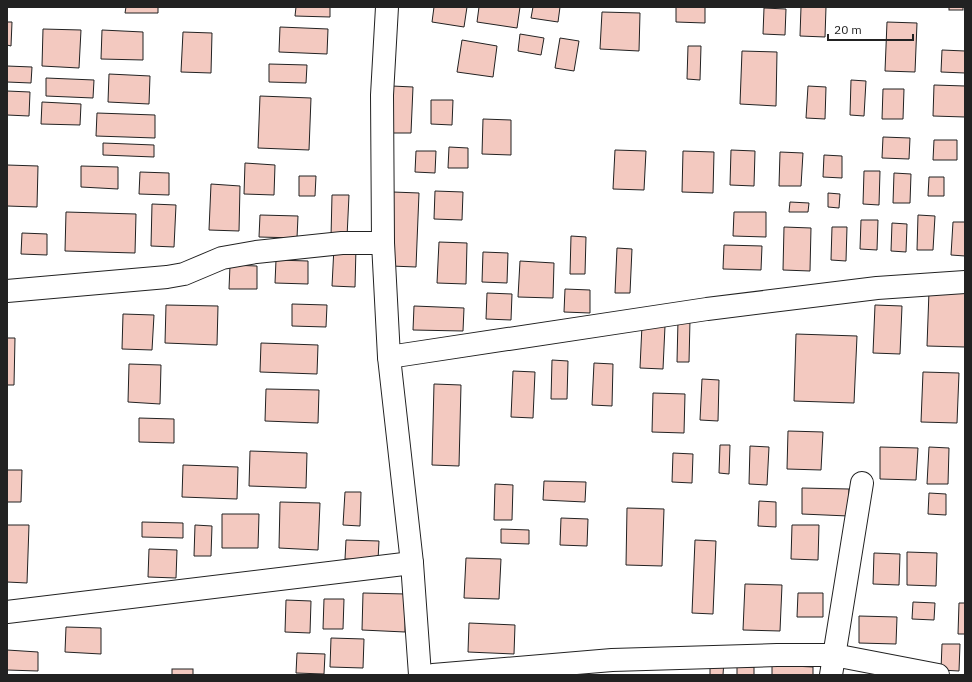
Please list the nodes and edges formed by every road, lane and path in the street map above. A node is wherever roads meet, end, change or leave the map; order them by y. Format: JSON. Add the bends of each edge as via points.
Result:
{"nodes":[{"id":1,"x":387,"y":7,"type":"edge"},
{"id":2,"x":383,"y":243,"type":"junction"},
{"id":3,"x":965,"y":282,"type":"edge"},
{"id":4,"x":7,"y":291,"type":"edge"},
{"id":5,"x":389,"y":357,"type":"junction"},
{"id":6,"x":862,"y":483,"type":"dead end"},
{"id":7,"x":412,"y":563,"type":"junction"},
{"id":8,"x":7,"y":612,"type":"edge"},
{"id":9,"x":832,"y":665,"type":"edge"},
{"id":10,"x":420,"y":675,"type":"edge"},
{"id":11,"x":433,"y":675,"type":"edge"},
{"id":12,"x":938,"y":675,"type":"edge"}],
"edges":[{"from":1,"to":2,"type":"street","via":[[382,95]]},
{"from":2,"to":4,"type":"street","via":[[342,243],[256,252],[222,258],[184,274],[167,277]]},
{"from":2,"to":5,"type":"street"},
{"from":3,"to":5,"type":"street","via":[[877,288],[707,309]]},
{"from":5,"to":7,"type":"street"},
{"from":6,"to":9,"type":"street"},
{"from":7,"to":8,"type":"street"},
{"from":7,"to":10,"type":"street"},
{"from":9,"to":11,"type":"street","via":[[777,655],[612,660]]},
{"from":9,"to":12,"type":"street"}]}
